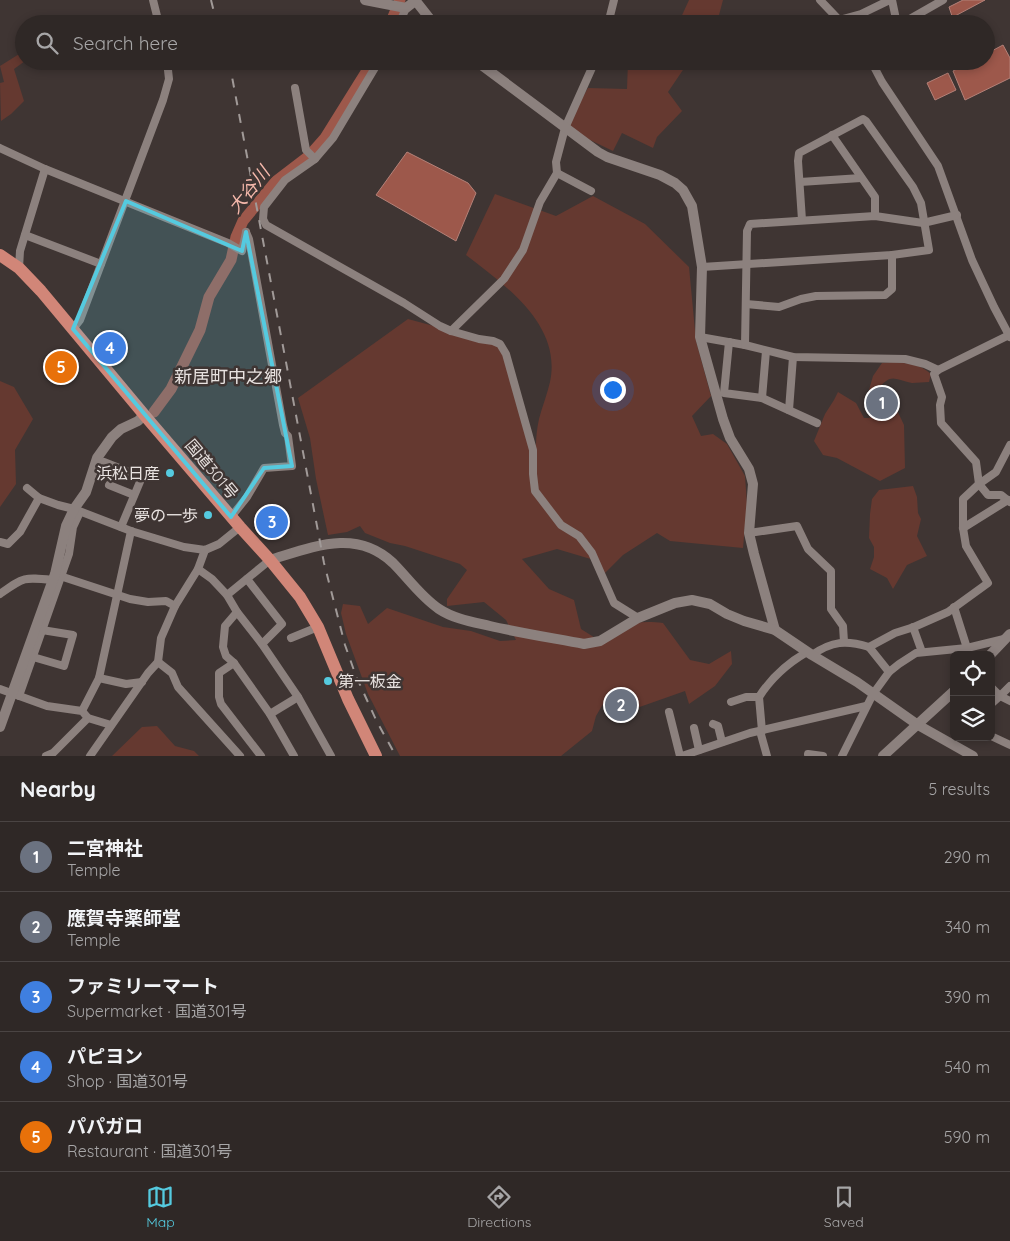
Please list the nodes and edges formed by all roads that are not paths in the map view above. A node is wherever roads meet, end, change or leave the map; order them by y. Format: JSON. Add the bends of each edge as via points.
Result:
{"nodes":[{"id":1,"x":153,"y":0,"type":"edge"},
{"id":2,"x":365,"y":0,"type":"edge"},
{"id":3,"x":416,"y":0,"type":"edge"},
{"id":4,"x":614,"y":0,"type":"edge"},
{"id":5,"x":820,"y":0,"type":"edge"},
{"id":6,"x":891,"y":0,"type":"edge"},
{"id":7,"x":943,"y":0,"type":"edge"},
{"id":8,"x":406,"y":8,"type":"junction"},
{"id":9,"x":157,"y":15,"type":"edge"},
{"id":10,"x":403,"y":15,"type":"edge"},
{"id":11,"x":427,"y":15,"type":"edge"},
{"id":12,"x":610,"y":15,"type":"edge"},
{"id":13,"x":834,"y":15,"type":"edge"},
{"id":14,"x":858,"y":15,"type":"edge"},
{"id":15,"x":895,"y":15,"type":"edge"},
{"id":16,"x":917,"y":15,"type":"edge"},
{"id":17,"x":168,"y":70,"type":"edge"},
{"id":18,"x":374,"y":70,"type":"edge"},
{"id":19,"x":488,"y":70,"type":"edge"},
{"id":20,"x":591,"y":70,"type":"edge"},
{"id":21,"x":876,"y":70,"type":"edge"},
{"id":22,"x":295,"y":88,"type":"dead end"},
{"id":23,"x":564,"y":128,"type":"junction"},
{"id":24,"x":832,"y":135,"type":"junction"},
{"id":25,"x":1,"y":149,"type":"edge"},
{"id":26,"x":0,"y":158,"type":"edge"},
{"id":27,"x":315,"y":159,"type":"junction"},
{"id":28,"x":45,"y":169,"type":"junction"},
{"id":29,"x":557,"y":173,"type":"junction"},
{"id":30,"x":861,"y":178,"type":"junction"},
{"id":31,"x":800,"y":182,"type":"junction"},
{"id":32,"x":591,"y":191,"type":"dead end"},
{"id":33,"x":126,"y":201,"type":"junction"},
{"id":34,"x":957,"y":215,"type":"junction"},
{"id":35,"x":875,"y":216,"type":"junction"},
{"id":36,"x":802,"y":220,"type":"junction"},
{"id":37,"x":923,"y":223,"type":"junction"},
{"id":38,"x":25,"y":236,"type":"junction"},
{"id":39,"x":0,"y":255,"type":"edge"},
{"id":40,"x":892,"y":255,"type":"junction"},
{"id":41,"x":101,"y":264,"type":"junction"},
{"id":42,"x":746,"y":264,"type":"junction"},
{"id":43,"x":702,"y":267,"type":"junction"},
{"id":44,"x":19,"y":268,"type":"junction"},
{"id":45,"x":746,"y":304,"type":"junction"},
{"id":46,"x":73,"y":329,"type":"junction"},
{"id":47,"x":451,"y":331,"type":"junction"},
{"id":48,"x":1009,"y":336,"type":"edge"},
{"id":49,"x":700,"y":337,"type":"junction"},
{"id":50,"x":729,"y":342,"type":"junction"},
{"id":51,"x":745,"y":345,"type":"junction"},
{"id":52,"x":766,"y":350,"type":"junction"},
{"id":53,"x":793,"y":357,"type":"junction"},
{"id":54,"x":938,"y":370,"type":"junction"},
{"id":55,"x":762,"y":398,"type":"junction"},
{"id":56,"x":789,"y":410,"type":"junction"},
{"id":57,"x":147,"y":418,"type":"junction"},
{"id":58,"x":817,"y":423,"type":"dead end"},
{"id":59,"x":1010,"y":445,"type":"edge"},
{"id":60,"x":104,"y":462,"type":"dead end"},
{"id":61,"x":979,"y":484,"type":"junction"},
{"id":62,"x":109,"y":485,"type":"dead end"},
{"id":63,"x":27,"y":488,"type":"dead end"},
{"id":64,"x":134,"y":496,"type":"junction"},
{"id":65,"x":39,"y":498,"type":"junction"},
{"id":66,"x":1009,"y":501,"type":"edge"},
{"id":67,"x":77,"y":510,"type":"junction"},
{"id":68,"x":232,"y":517,"type":"junction"},
{"id":69,"x":121,"y":527,"type":"junction"},
{"id":70,"x":240,"y":528,"type":"junction"},
{"id":71,"x":964,"y":528,"type":"junction"},
{"id":72,"x":131,"y":531,"type":"junction"},
{"id":73,"x":749,"y":533,"type":"junction"},
{"id":74,"x":0,"y":542,"type":"edge"},
{"id":75,"x":205,"y":550,"type":"junction"},
{"id":76,"x":270,"y":560,"type":"junction"},
{"id":77,"x":198,"y":569,"type":"junction"},
{"id":78,"x":57,"y":577,"type":"junction"},
{"id":79,"x":247,"y":578,"type":"junction"},
{"id":80,"x":1,"y":592,"type":"edge"},
{"id":81,"x":116,"y":595,"type":"junction"},
{"id":82,"x":227,"y":595,"type":"junction"},
{"id":83,"x":175,"y":606,"type":"junction"},
{"id":84,"x":954,"y":607,"type":"junction"},
{"id":85,"x":237,"y":612,"type":"junction"},
{"id":86,"x":638,"y":618,"type":"junction"},
{"id":87,"x":318,"y":627,"type":"junction"},
{"id":88,"x":913,"y":628,"type":"junction"},
{"id":89,"x":42,"y":630,"type":"junction"},
{"id":90,"x":775,"y":630,"type":"junction"},
{"id":91,"x":1008,"y":636,"type":"edge"},
{"id":92,"x":290,"y":638,"type":"dead end"},
{"id":93,"x":844,"y":642,"type":"junction"},
{"id":94,"x":262,"y":644,"type":"junction"},
{"id":95,"x":869,"y":647,"type":"junction"},
{"id":96,"x":967,"y":648,"type":"junction"},
{"id":97,"x":994,"y":651,"type":"edge"},
{"id":98,"x":922,"y":652,"type":"junction"},
{"id":99,"x":810,"y":654,"type":"junction"},
{"id":100,"x":33,"y":657,"type":"junction"},
{"id":101,"x":158,"y":662,"type":"junction"},
{"id":102,"x":234,"y":663,"type":"junction"},
{"id":103,"x":889,"y":672,"type":"junction"},
{"id":104,"x":99,"y":678,"type":"junction"},
{"id":105,"x":142,"y":682,"type":"junction"},
{"id":106,"x":1010,"y":686,"type":"edge"},
{"id":107,"x":0,"y":690,"type":"edge"},
{"id":108,"x":995,"y":691,"type":"edge"},
{"id":109,"x":15,"y":694,"type":"junction"},
{"id":110,"x":873,"y":694,"type":"junction"},
{"id":111,"x":950,"y":694,"type":"edge"},
{"id":112,"x":1000,"y":696,"type":"junction"},
{"id":113,"x":298,"y":697,"type":"junction"},
{"id":114,"x":758,"y":697,"type":"junction"},
{"id":115,"x":995,"y":700,"type":"edge"},
{"id":116,"x":1010,"y":701,"type":"edge"},
{"id":117,"x":731,"y":702,"type":"dead end"},
{"id":118,"x":866,"y":706,"type":"junction"},
{"id":119,"x":82,"y":711,"type":"junction"},
{"id":120,"x":669,"y":712,"type":"dead end"},
{"id":121,"x":270,"y":714,"type":"junction"},
{"id":122,"x":88,"y":718,"type":"junction"},
{"id":123,"x":713,"y":724,"type":"dead end"},
{"id":124,"x":111,"y":725,"type":"junction"},
{"id":125,"x":918,"y":725,"type":"junction"},
{"id":126,"x":0,"y":727,"type":"edge"},
{"id":127,"x":694,"y":728,"type":"dead end"},
{"id":128,"x":761,"y":731,"type":"junction"},
{"id":129,"x":995,"y":738,"type":"edge"},
{"id":130,"x":722,"y":742,"type":"junction"},
{"id":131,"x":1010,"y":745,"type":"edge"},
{"id":132,"x":702,"y":752,"type":"edge"},
{"id":133,"x":293,"y":754,"type":"edge"},
{"id":134,"x":808,"y":754,"type":"dead end"},
{"id":135,"x":46,"y":756,"type":"edge"},
{"id":136,"x":90,"y":756,"type":"edge"},
{"id":137,"x":240,"y":756,"type":"edge"},
{"id":138,"x":261,"y":756,"type":"edge"},
{"id":139,"x":283,"y":756,"type":"edge"},
{"id":140,"x":331,"y":756,"type":"edge"},
{"id":141,"x":376,"y":756,"type":"edge"},
{"id":142,"x":681,"y":756,"type":"edge"},
{"id":143,"x":767,"y":756,"type":"edge"},
{"id":144,"x":823,"y":756,"type":"edge"},
{"id":145,"x":842,"y":756,"type":"edge"},
{"id":146,"x":883,"y":756,"type":"edge"},
{"id":147,"x":973,"y":756,"type":"edge"}],
"edges":[{"from":1,"to":9,"type":"street"},
{"from":2,"to":8,"type":"street"},
{"from":3,"to":8,"type":"street"},
{"from":3,"to":11,"type":"street"},
{"from":4,"to":12,"type":"street"},
{"from":5,"to":13,"type":"street"},
{"from":6,"to":14,"type":"street"},
{"from":6,"to":15,"type":"street"},
{"from":7,"to":16,"type":"street"},
{"from":8,"to":10,"type":"street"},
{"from":17,"to":33,"type":"street","via":[[168,85]]},
{"from":18,"to":27,"type":"street","via":[[333,138]]},
{"from":19,"to":23,"type":"street"},
{"from":20,"to":23,"type":"street"},
{"from":21,"to":34,"type":"street","via":[[938,166]]},
{"from":22,"to":27,"type":"street","via":[[306,150]]},
{"from":23,"to":29,"type":"street","via":[[556,162]]},
{"from":23,"to":43,"type":"street","via":[[607,157],[660,175],[683,190],[692,206]]},
{"from":24,"to":30,"type":"street"},
{"from":24,"to":31,"type":"street","via":[[799,153]]},
{"from":24,"to":37,"type":"street","via":[[860,120],[866,121],[913,187],[921,203]]},
{"from":25,"to":26,"type":"street"},
{"from":25,"to":28,"type":"street"},
{"from":27,"to":47,"type":"street","via":[[285,180],[264,207],[266,225]]},
{"from":28,"to":33,"type":"street"},
{"from":28,"to":38,"type":"street"},
{"from":29,"to":32,"type":"street"},
{"from":29,"to":47,"type":"street","via":[[540,202],[515,263],[504,279]]},
{"from":30,"to":31,"type":"street"},
{"from":30,"to":35,"type":"street","via":[[875,197]]},
{"from":31,"to":36,"type":"street"},
{"from":33,"to":41,"type":"street"},
{"from":33,"to":68,"type":"street","via":[[242,251],[246,232],[249,239],[292,466],[264,468]]},
{"from":34,"to":37,"type":"street"},
{"from":34,"to":48,"type":"street","via":[[972,260]]},
{"from":35,"to":36,"type":"street"},
{"from":35,"to":37,"type":"street"},
{"from":36,"to":42,"type":"street","via":[[750,224],[746,231]]},
{"from":37,"to":40,"type":"street","via":[[929,250]]},
{"from":38,"to":41,"type":"street"},
{"from":38,"to":44,"type":"street"},
{"from":39,"to":44,"type":"highway","name":"国道301号"},
{"from":40,"to":42,"type":"street"},
{"from":40,"to":45,"type":"street","via":[[892,289],[885,295],[816,296],[779,307]]},
{"from":41,"to":46,"type":"street","via":[[80,320]]},
{"from":42,"to":43,"type":"street"},
{"from":42,"to":45,"type":"street"},
{"from":43,"to":49,"type":"street"},
{"from":44,"to":46,"type":"highway","name":"国道301号"},
{"from":45,"to":51,"type":"street"},
{"from":46,"to":57,"type":"highway","name":"国道301号"},
{"from":47,"to":86,"type":"street","via":[[500,344],[509,363],[533,450],[535,491],[561,525],[579,536],[592,553],[614,603]]},
{"from":48,"to":54,"type":"street"},
{"from":49,"to":50,"type":"street"},
{"from":49,"to":73,"type":"street","via":[[723,419],[730,438],[749,469],[753,484]]},
{"from":50,"to":51,"type":"street"},
{"from":50,"to":55,"type":"street","via":[[724,393]]},
{"from":51,"to":52,"type":"street"},
{"from":52,"to":53,"type":"street"},
{"from":52,"to":55,"type":"street"},
{"from":53,"to":54,"type":"street","via":[[905,359]]},
{"from":53,"to":56,"type":"street"},
{"from":54,"to":61,"type":"street","via":[[934,374],[942,397],[941,423],[976,462]]},
{"from":55,"to":56,"type":"street"},
{"from":56,"to":58,"type":"street"},
{"from":57,"to":67,"type":"street","via":[[112,437],[97,458]]},
{"from":57,"to":68,"type":"highway","name":"国道301号"},
{"from":59,"to":61,"type":"street","via":[[996,472]]},
{"from":60,"to":64,"type":"street","via":[[142,477]]},
{"from":61,"to":66,"type":"street","via":[[988,494],[1001,494]]},
{"from":61,"to":71,"type":"street","via":[[963,499]]},
{"from":62,"to":64,"type":"street"},
{"from":63,"to":65,"type":"street"},
{"from":64,"to":69,"type":"street"},
{"from":65,"to":67,"type":"street"},
{"from":65,"to":74,"type":"street","via":[[20,532],[8,544]]},
{"from":66,"to":71,"type":"street"},
{"from":67,"to":69,"type":"street"},
{"from":67,"to":78,"type":"street","via":[[66,526]]},
{"from":68,"to":70,"type":"highway","name":"国道301号"},
{"from":69,"to":72,"type":"street"},
{"from":70,"to":75,"type":"street"},
{"from":70,"to":76,"type":"highway","name":"国道301号"},
{"from":71,"to":84,"type":"street","via":[[966,546],[988,583]]},
{"from":72,"to":75,"type":"street"},
{"from":72,"to":81,"type":"street"},
{"from":73,"to":90,"type":"street"},
{"from":73,"to":93,"type":"street","via":[[797,526],[808,550],[831,572],[831,609],[843,626]]},
{"from":75,"to":77,"type":"street"},
{"from":76,"to":79,"type":"street"},
{"from":76,"to":86,"type":"street","via":[[308,548],[357,543],[386,557],[439,609],[464,620],[584,644],[600,641]]},
{"from":76,"to":87,"type":"highway","name":"国道301号","via":[[300,597]]},
{"from":77,"to":82,"type":"street"},
{"from":77,"to":83,"type":"street"},
{"from":78,"to":80,"type":"street","via":[[22,579]]},
{"from":78,"to":81,"type":"street"},
{"from":78,"to":89,"type":"street"},
{"from":78,"to":109,"type":"street"},
{"from":79,"to":82,"type":"street"},
{"from":79,"to":94,"type":"street","via":[[282,624]]},
{"from":81,"to":83,"type":"street"},
{"from":81,"to":104,"type":"street"},
{"from":82,"to":85,"type":"street"},
{"from":83,"to":101,"type":"street","via":[[161,638]]},
{"from":84,"to":88,"type":"street"},
{"from":84,"to":96,"type":"street"},
{"from":85,"to":94,"type":"street"},
{"from":85,"to":102,"type":"street","via":[[224,626],[223,647],[226,656]]},
{"from":86,"to":90,"type":"street","via":[[675,603],[692,600]]},
{"from":87,"to":92,"type":"street"},
{"from":87,"to":141,"type":"highway","name":"国道301号"},
{"from":88,"to":95,"type":"street","via":[[895,633]]},
{"from":88,"to":98,"type":"street"},
{"from":89,"to":100,"type":"street"},
{"from":89,"to":100,"type":"street","via":[[73,635],[64,666]]},
{"from":90,"to":99,"type":"street"},
{"from":91,"to":96,"type":"street"},
{"from":91,"to":97,"type":"street"},
{"from":93,"to":95,"type":"street"},
{"from":93,"to":99,"type":"street"},
{"from":94,"to":113,"type":"street"},
{"from":95,"to":103,"type":"street"},
{"from":96,"to":98,"type":"street"},
{"from":98,"to":103,"type":"street","via":[[913,654]]},
{"from":99,"to":110,"type":"street"},
{"from":99,"to":114,"type":"street","via":[[790,662]]},
{"from":100,"to":109,"type":"street"},
{"from":101,"to":105,"type":"street"},
{"from":101,"to":137,"type":"street","via":[[172,673],[178,687]]},
{"from":102,"to":121,"type":"street"},
{"from":102,"to":138,"type":"street","via":[[219,673],[221,704]]},
{"from":103,"to":110,"type":"street"},
{"from":104,"to":105,"type":"street","via":[[126,684]]},
{"from":104,"to":119,"type":"street"},
{"from":105,"to":124,"type":"street"},
{"from":106,"to":112,"type":"street"},
{"from":107,"to":109,"type":"street"},
{"from":108,"to":112,"type":"street"},
{"from":109,"to":119,"type":"street","via":[[47,706]]},
{"from":109,"to":126,"type":"street"},
{"from":110,"to":118,"type":"street"},
{"from":110,"to":125,"type":"street"},
{"from":111,"to":125,"type":"street"},
{"from":112,"to":115,"type":"street"},
{"from":112,"to":116,"type":"street"},
{"from":113,"to":121,"type":"street"},
{"from":113,"to":140,"type":"street"},
{"from":114,"to":117,"type":"street"},
{"from":114,"to":128,"type":"street"},
{"from":118,"to":128,"type":"street"},
{"from":118,"to":145,"type":"street"},
{"from":119,"to":122,"type":"street"},
{"from":120,"to":142,"type":"street"},
{"from":121,"to":133,"type":"street"},
{"from":122,"to":124,"type":"street"},
{"from":122,"to":135,"type":"street"},
{"from":123,"to":130,"type":"street","via":[[718,726]]},
{"from":124,"to":136,"type":"street"},
{"from":125,"to":146,"type":"street"},
{"from":125,"to":147,"type":"street"},
{"from":127,"to":132,"type":"street"},
{"from":128,"to":130,"type":"street"},
{"from":128,"to":143,"type":"street"},
{"from":129,"to":131,"type":"street"},
{"from":130,"to":132,"type":"street"},
{"from":132,"to":142,"type":"street"},
{"from":133,"to":139,"type":"street"},
{"from":134,"to":144,"type":"street"}]}
